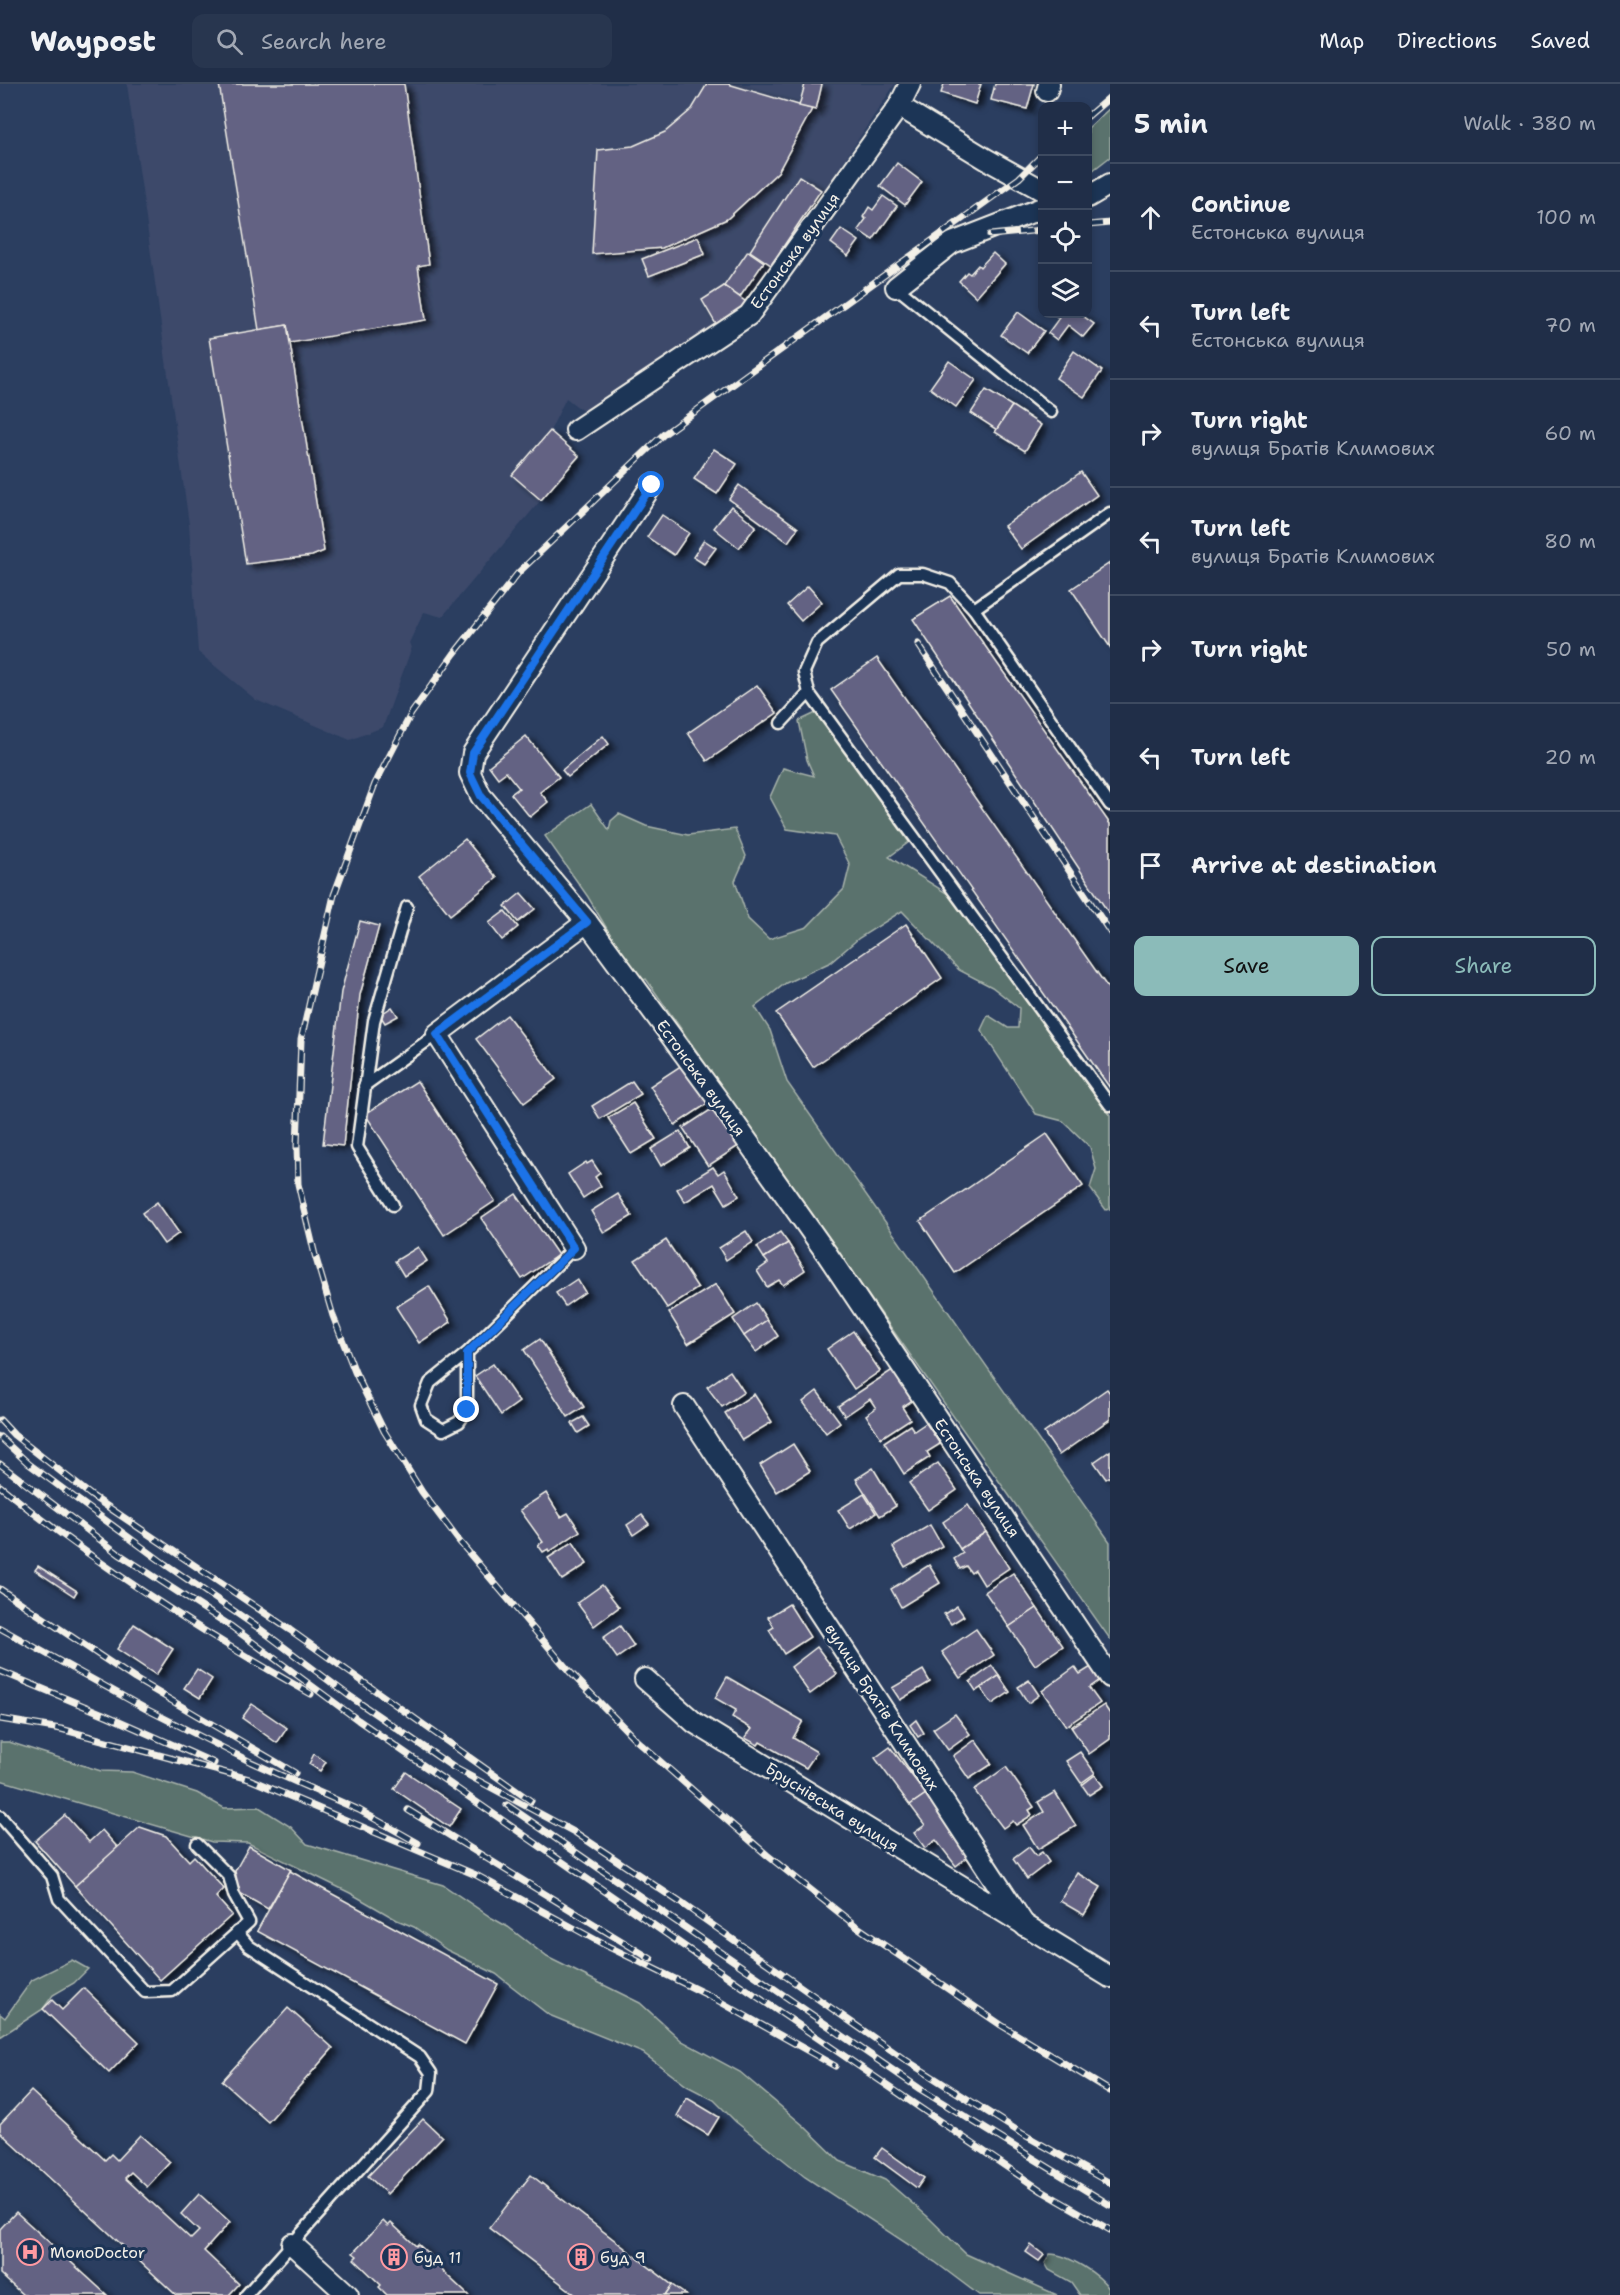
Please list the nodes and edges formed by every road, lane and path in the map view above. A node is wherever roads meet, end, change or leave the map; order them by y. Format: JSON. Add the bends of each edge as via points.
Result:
{"nodes":[{"id":1,"x":910,"y":84,"type":"edge"},
{"id":2,"x":899,"y":106,"type":"junction"},
{"id":3,"x":1110,"y":184,"type":"edge"},
{"id":4,"x":1038,"y":188,"type":"edge"},
{"id":5,"x":1092,"y":195,"type":"edge"},
{"id":6,"x":1038,"y":210,"type":"edge"},
{"id":7,"x":896,"y":286,"type":"joint"},
{"id":8,"x":1051,"y":412,"type":"dead end"},
{"id":9,"x":576,"y":430,"type":"dead end"},
{"id":10,"x":652,"y":485,"type":"dead end"},
{"id":11,"x":1110,"y":513,"type":"edge"},
{"id":12,"x":974,"y":609,"type":"junction"},
{"id":13,"x":809,"y":693,"type":"junction"},
{"id":14,"x":781,"y":723,"type":"dead end"},
{"id":15,"x":1110,"y":805,"type":"edge"},
{"id":16,"x":407,"y":907,"type":"dead end"},
{"id":17,"x":587,"y":922,"type":"junction"},
{"id":18,"x":437,"y":1034,"type":"junction"},
{"id":19,"x":364,"y":1086,"type":"junction"},
{"id":20,"x":1110,"y":1105,"type":"edge"},
{"id":21,"x":393,"y":1206,"type":"dead end"},
{"id":22,"x":574,"y":1248,"type":"joint"},
{"id":23,"x":467,"y":1353,"type":"junction"},
{"id":24,"x":684,"y":1406,"type":"dead end"},
{"id":25,"x":1110,"y":1677,"type":"edge"},
{"id":26,"x":645,"y":1679,"type":"dead end"},
{"id":27,"x":0,"y":1816,"type":"edge"},
{"id":28,"x":197,"y":1844,"type":"dead end"},
{"id":29,"x":1025,"y":1926,"type":"junction"},
{"id":30,"x":237,"y":1932,"type":"junction"},
{"id":31,"x":1110,"y":1977,"type":"edge"},
{"id":32,"x":292,"y":2244,"type":"junction"},
{"id":33,"x":246,"y":2295,"type":"edge"},
{"id":34,"x":348,"y":2295,"type":"edge"}],
"edges":[{"from":1,"to":2,"type":"street","name":"Естонська вулиця"},
{"from":2,"to":4,"type":"street"},
{"from":2,"to":9,"type":"street","name":"Естонська вулиця","via":[[749,315]]},
{"from":3,"to":5,"type":"street"},
{"from":6,"to":7,"type":"street","via":[[952,243]]},
{"from":7,"to":8,"type":"lane"},
{"from":10,"to":17,"type":"street","name":"Естонська вулиця","via":[[473,753],[471,763],[470,773],[481,796]]},
{"from":11,"to":12,"type":"lane"},
{"from":12,"to":13,"type":"lane","via":[[950,583],[923,574],[899,574],[817,643],[804,672]]},
{"from":12,"to":15,"type":"lane"},
{"from":13,"to":14,"type":"lane"},
{"from":13,"to":20,"type":"lane"},
{"from":16,"to":19,"type":"lane","via":[[374,1021]]},
{"from":17,"to":18,"type":"street"},
{"from":17,"to":25,"type":"street","name":"Естонська вулиця","via":[[827,1254]]},
{"from":18,"to":19,"type":"lane"},
{"from":18,"to":22,"type":"street"},
{"from":19,"to":21,"type":"lane","via":[[357,1147]]},
{"from":22,"to":23,"type":"lane"},
{"from":23,"to":23,"type":"lane","via":[[467,1410],[459,1422],[443,1430],[426,1419],[421,1405],[430,1383]]},
{"from":24,"to":29,"type":"street","name":"вулиця Братів Климових"},
{"from":26,"to":29,"type":"street","name":"Бруснівська вулиця","via":[[695,1723]]},
{"from":27,"to":30,"type":"lane","via":[[52,1876],[59,1899],[145,1992],[172,1991]]},
{"from":28,"to":30,"type":"lane","via":[[228,1876],[249,1922]]},
{"from":29,"to":31,"type":"street","name":"вулиця Братів Климових"},
{"from":30,"to":32,"type":"lane","via":[[249,1946],[420,2057],[431,2073],[429,2091]]},
{"from":32,"to":33,"type":"lane"},
{"from":32,"to":34,"type":"street"}]}
